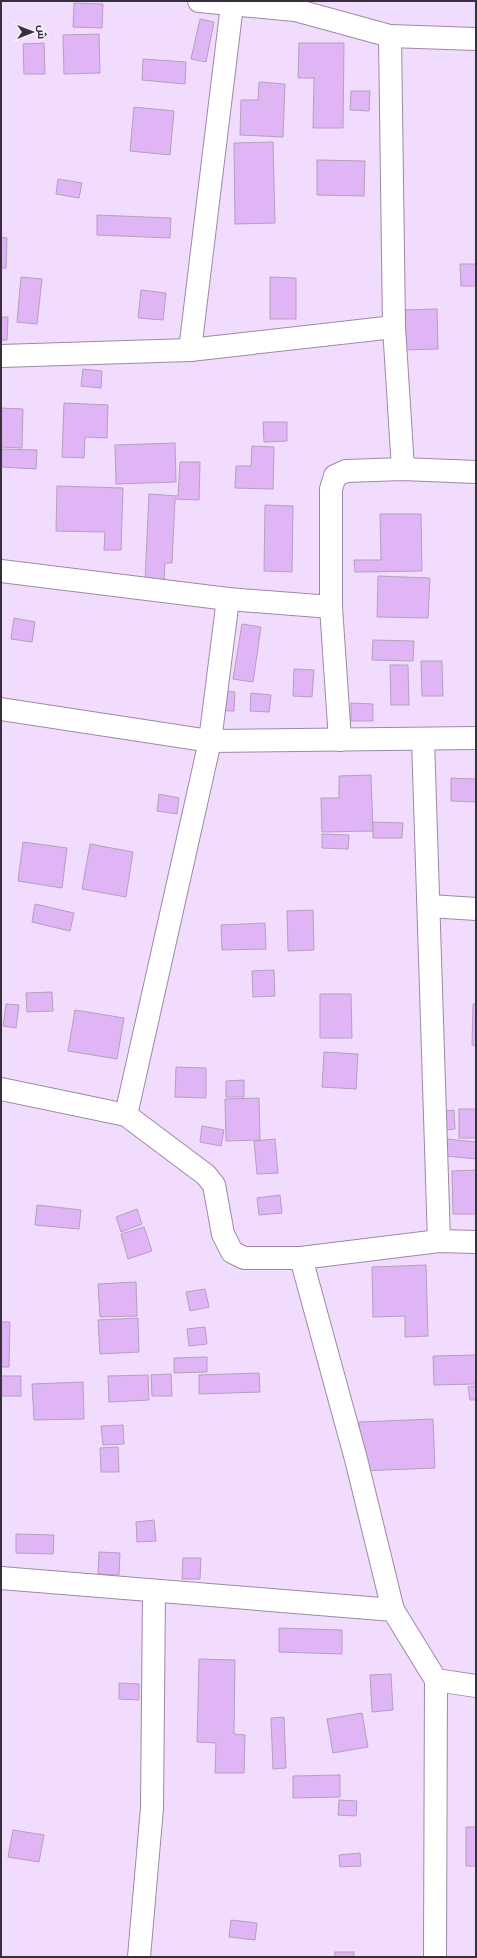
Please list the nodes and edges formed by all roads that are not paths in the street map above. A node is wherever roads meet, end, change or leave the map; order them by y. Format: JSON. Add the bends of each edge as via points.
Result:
{"nodes":[{"id":1,"x":199,"y":1,"type":"edge"},
{"id":2,"x":232,"y":5,"type":"junction"},
{"id":3,"x":296,"y":6,"type":"edge"},
{"id":4,"x":390,"y":36,"type":"junction"},
{"id":5,"x":476,"y":39,"type":"edge"},
{"id":6,"x":394,"y":327,"type":"junction"},
{"id":7,"x":190,"y":350,"type":"junction"},
{"id":8,"x":1,"y":356,"type":"edge"},
{"id":9,"x":403,"y":469,"type":"junction"},
{"id":10,"x":476,"y":472,"type":"edge"},
{"id":11,"x":1,"y":571,"type":"edge"},
{"id":12,"x":228,"y":599,"type":"junction"},
{"id":13,"x":331,"y":607,"type":"junction"},
{"id":14,"x":1,"y":709,"type":"edge"},
{"id":15,"x":476,"y":738,"type":"edge"},
{"id":16,"x":423,"y":739,"type":"junction"},
{"id":17,"x":340,"y":740,"type":"junction"},
{"id":18,"x":210,"y":741,"type":"junction"},
{"id":19,"x":430,"y":906,"type":"junction"},
{"id":20,"x":476,"y":909,"type":"edge"},
{"id":21,"x":1,"y":1089,"type":"edge"},
{"id":22,"x":126,"y":1115,"type":"junction"},
{"id":23,"x":439,"y":1241,"type":"junction"},
{"id":24,"x":476,"y":1242,"type":"edge"},
{"id":25,"x":301,"y":1258,"type":"junction"},
{"id":26,"x":1,"y":1578,"type":"edge"},
{"id":27,"x":154,"y":1591,"type":"junction"},
{"id":28,"x":393,"y":1610,"type":"junction"},
{"id":29,"x":436,"y":1680,"type":"junction"},
{"id":30,"x":476,"y":1686,"type":"edge"},
{"id":31,"x":139,"y":1957,"type":"edge"},
{"id":32,"x":435,"y":1957,"type":"edge"}],
"edges":[{"from":1,"to":2,"type":"street"},
{"from":2,"to":3,"type":"street"},
{"from":2,"to":7,"type":"street"},
{"from":3,"to":4,"type":"street"},
{"from":4,"to":5,"type":"street"},
{"from":4,"to":6,"type":"street"},
{"from":6,"to":7,"type":"street"},
{"from":6,"to":9,"type":"street"},
{"from":7,"to":8,"type":"street"},
{"from":9,"to":10,"type":"street"},
{"from":9,"to":13,"type":"street","via":[[346,471],[335,476],[331,489]]},
{"from":11,"to":12,"type":"street"},
{"from":12,"to":13,"type":"street"},
{"from":12,"to":18,"type":"street"},
{"from":13,"to":17,"type":"street"},
{"from":14,"to":18,"type":"street"},
{"from":15,"to":16,"type":"street"},
{"from":16,"to":17,"type":"street"},
{"from":16,"to":19,"type":"street"},
{"from":17,"to":18,"type":"street"},
{"from":18,"to":22,"type":"street"},
{"from":19,"to":20,"type":"street"},
{"from":19,"to":23,"type":"street"},
{"from":21,"to":22,"type":"street"},
{"from":22,"to":25,"type":"street","via":[[197,1167],[214,1185],[223,1234],[232,1252],[244,1258]]},
{"from":23,"to":24,"type":"street"},
{"from":23,"to":25,"type":"street"},
{"from":25,"to":28,"type":"street","via":[[356,1460]]},
{"from":26,"to":27,"type":"street"},
{"from":27,"to":28,"type":"street"},
{"from":27,"to":31,"type":"street","via":[[152,1808]]},
{"from":28,"to":29,"type":"street"},
{"from":29,"to":30,"type":"street"},
{"from":29,"to":32,"type":"street"}]}
